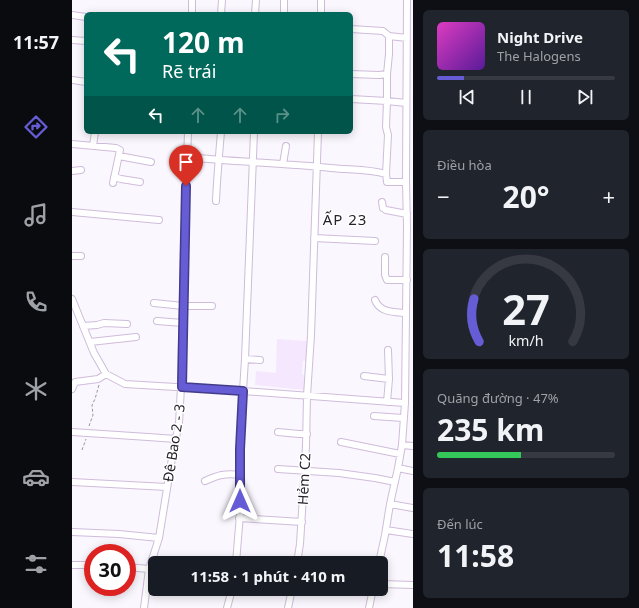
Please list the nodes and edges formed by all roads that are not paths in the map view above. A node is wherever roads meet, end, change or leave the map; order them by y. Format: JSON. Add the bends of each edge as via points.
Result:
{"nodes":[{"id":1,"x":192,"y":0,"type":"edge"},
{"id":2,"x":222,"y":0,"type":"edge"},
{"id":3,"x":256,"y":0,"type":"edge"},
{"id":4,"x":284,"y":0,"type":"edge"},
{"id":5,"x":321,"y":0,"type":"edge"},
{"id":6,"x":407,"y":0,"type":"edge"},
{"id":7,"x":192,"y":12,"type":"edge"},
{"id":8,"x":221,"y":12,"type":"edge"},
{"id":9,"x":255,"y":12,"type":"edge"},
{"id":10,"x":284,"y":12,"type":"edge"},
{"id":11,"x":321,"y":12,"type":"edge"},
{"id":12,"x":72,"y":15,"type":"edge"},
{"id":13,"x":84,"y":17,"type":"edge"},
{"id":14,"x":353,"y":29,"type":"edge"},
{"id":15,"x":410,"y":31,"type":"edge"},
{"id":16,"x":389,"y":36,"type":"junction"},
{"id":17,"x":407,"y":38,"type":"junction"},
{"id":18,"x":72,"y":40,"type":"edge"},
{"id":19,"x":84,"y":41,"type":"edge"},
{"id":20,"x":410,"y":55,"type":"edge"},
{"id":21,"x":353,"y":74,"type":"edge"},
{"id":22,"x":387,"y":74,"type":"junction"},
{"id":23,"x":72,"y":80,"type":"edge"},
{"id":24,"x":84,"y":82,"type":"edge"},
{"id":25,"x":353,"y":99,"type":"edge"},
{"id":26,"x":387,"y":101,"type":"junction"},
{"id":27,"x":409,"y":104,"type":"edge"},
{"id":28,"x":95,"y":134,"type":"edge"},
{"id":29,"x":188,"y":134,"type":"edge"},
{"id":30,"x":221,"y":134,"type":"edge"},
{"id":31,"x":254,"y":134,"type":"edge"},
{"id":32,"x":318,"y":134,"type":"edge"},
{"id":33,"x":72,"y":144,"type":"edge"},
{"id":34,"x":93,"y":146,"type":"junction"},
{"id":35,"x":286,"y":146,"type":"dead end"},
{"id":36,"x":119,"y":156,"type":"junction"},
{"id":37,"x":187,"y":157,"type":"junction"},
{"id":38,"x":219,"y":160,"type":"junction"},
{"id":39,"x":151,"y":162,"type":"dead end"},
{"id":40,"x":253,"y":162,"type":"junction"},
{"id":41,"x":283,"y":164,"type":"junction"},
{"id":42,"x":406,"y":166,"type":"junction"},
{"id":43,"x":413,"y":166,"type":"edge"},
{"id":44,"x":317,"y":167,"type":"junction"},
{"id":45,"x":82,"y":170,"type":"dead end"},
{"id":46,"x":72,"y":171,"type":"edge"},
{"id":47,"x":386,"y":174,"type":"junction"},
{"id":48,"x":140,"y":182,"type":"dead end"},
{"id":49,"x":406,"y":182,"type":"junction"},
{"id":50,"x":216,"y":201,"type":"dead end"},
{"id":51,"x":382,"y":202,"type":"dead end"},
{"id":52,"x":409,"y":210,"type":"edge"},
{"id":53,"x":72,"y":212,"type":"edge"},
{"id":54,"x":159,"y":220,"type":"dead end"},
{"id":55,"x":314,"y":238,"type":"junction"},
{"id":56,"x":375,"y":241,"type":"dead end"},
{"id":57,"x":72,"y":256,"type":"edge"},
{"id":58,"x":81,"y":256,"type":"dead end"},
{"id":59,"x":385,"y":257,"type":"dead end"},
{"id":60,"x":409,"y":278,"type":"edge"},
{"id":61,"x":72,"y":299,"type":"edge"},
{"id":62,"x":375,"y":300,"type":"dead end"},
{"id":63,"x":154,"y":303,"type":"dead end"},
{"id":64,"x":183,"y":306,"type":"junction"},
{"id":65,"x":212,"y":306,"type":"dead end"},
{"id":66,"x":75,"y":311,"type":"edge"},
{"id":67,"x":406,"y":313,"type":"junction"},
{"id":68,"x":157,"y":321,"type":"dead end"},
{"id":69,"x":127,"y":324,"type":"dead end"},
{"id":70,"x":183,"y":324,"type":"junction"},
{"id":71,"x":83,"y":326,"type":"junction"},
{"id":72,"x":136,"y":336,"type":"dead end"},
{"id":73,"x":90,"y":342,"type":"junction"},
{"id":74,"x":388,"y":350,"type":"dead end"},
{"id":75,"x":245,"y":359,"type":"junction"},
{"id":76,"x":260,"y":360,"type":"dead end"},
{"id":77,"x":106,"y":374,"type":"junction"},
{"id":78,"x":364,"y":376,"type":"dead end"},
{"id":79,"x":389,"y":379,"type":"junction"},
{"id":80,"x":182,"y":387,"type":"junction"},
{"id":81,"x":405,"y":388,"type":"junction"},
{"id":82,"x":413,"y":388,"type":"edge"},
{"id":83,"x":72,"y":389,"type":"edge"},
{"id":84,"x":243,"y":391,"type":"junction"},
{"id":85,"x":307,"y":396,"type":"junction"},
{"id":86,"x":387,"y":402,"type":"junction"},
{"id":87,"x":405,"y":403,"type":"junction"},
{"id":88,"x":374,"y":416,"type":"dead end"},
{"id":89,"x":404,"y":418,"type":"junction"},
{"id":90,"x":72,"y":432,"type":"edge"},
{"id":91,"x":278,"y":432,"type":"dead end"},
{"id":92,"x":307,"y":434,"type":"junction"},
{"id":93,"x":176,"y":439,"type":"junction"},
{"id":94,"x":341,"y":442,"type":"dead end"},
{"id":95,"x":402,"y":445,"type":"junction"},
{"id":96,"x":413,"y":446,"type":"edge"},
{"id":97,"x":400,"y":454,"type":"junction"},
{"id":98,"x":398,"y":468,"type":"junction"},
{"id":99,"x":278,"y":469,"type":"dead end"},
{"id":100,"x":413,"y":470,"type":"edge"},
{"id":101,"x":305,"y":472,"type":"junction"},
{"id":102,"x":240,"y":476,"type":"junction"},
{"id":103,"x":204,"y":481,"type":"dead end"},
{"id":104,"x":74,"y":482,"type":"edge"},
{"id":105,"x":395,"y":482,"type":"junction"},
{"id":106,"x":167,"y":487,"type":"junction"},
{"id":107,"x":390,"y":504,"type":"junction"},
{"id":108,"x":413,"y":508,"type":"edge"},
{"id":109,"x":240,"y":518,"type":"junction"},
{"id":110,"x":302,"y":522,"type":"junction"},
{"id":111,"x":386,"y":530,"type":"junction"},
{"id":112,"x":72,"y":532,"type":"edge"},
{"id":113,"x":413,"y":534,"type":"edge"},
{"id":114,"x":159,"y":538,"type":"junction"},
{"id":115,"x":153,"y":556,"type":"edge"},
{"id":116,"x":237,"y":556,"type":"edge"},
{"id":117,"x":298,"y":556,"type":"edge"},
{"id":118,"x":380,"y":556,"type":"edge"},
{"id":119,"x":72,"y":564,"type":"edge"},
{"id":120,"x":84,"y":565,"type":"edge"},
{"id":121,"x":136,"y":567,"type":"edge"},
{"id":122,"x":148,"y":568,"type":"edge"},
{"id":123,"x":148,"y":576,"type":"edge"},
{"id":124,"x":388,"y":584,"type":"edge"},
{"id":125,"x":413,"y":585,"type":"edge"},
{"id":126,"x":230,"y":596,"type":"edge"},
{"id":127,"x":291,"y":596,"type":"edge"},
{"id":128,"x":372,"y":596,"type":"edge"},
{"id":129,"x":144,"y":608,"type":"edge"},
{"id":130,"x":227,"y":608,"type":"edge"},
{"id":131,"x":288,"y":608,"type":"edge"},
{"id":132,"x":369,"y":608,"type":"edge"}],
"edges":[{"from":1,"to":7,"type":"street"},
{"from":2,"to":8,"type":"street"},
{"from":3,"to":9,"type":"street"},
{"from":4,"to":10,"type":"street"},
{"from":5,"to":11,"type":"street"},
{"from":6,"to":15,"type":"street"},
{"from":12,"to":13,"type":"street"},
{"from":14,"to":16,"type":"street","via":[[383,31]]},
{"from":15,"to":17,"type":"street"},
{"from":16,"to":17,"type":"street"},
{"from":16,"to":22,"type":"street"},
{"from":17,"to":20,"type":"street"},
{"from":18,"to":19,"type":"street"},
{"from":20,"to":27,"type":"street"},
{"from":21,"to":22,"type":"street"},
{"from":22,"to":26,"type":"street"},
{"from":23,"to":24,"type":"street"},
{"from":25,"to":26,"type":"street"},
{"from":26,"to":27,"type":"street"},
{"from":26,"to":47,"type":"street"},
{"from":27,"to":42,"type":"street"},
{"from":28,"to":34,"type":"street"},
{"from":29,"to":37,"type":"street","name":"Đê Bao 2 - 3"},
{"from":30,"to":38,"type":"street"},
{"from":31,"to":40,"type":"street"},
{"from":32,"to":44,"type":"street","name":"Hẻm C2"},
{"from":33,"to":34,"type":"street"},
{"from":34,"to":36,"type":"street","via":[[116,148],[120,150]]},
{"from":35,"to":41,"type":"street"},
{"from":36,"to":39,"type":"street"},
{"from":36,"to":48,"type":"street","via":[[114,180]]},
{"from":37,"to":38,"type":"street"},
{"from":37,"to":64,"type":"street","name":"Đê Bao 2 - 3"},
{"from":38,"to":40,"type":"street"},
{"from":38,"to":50,"type":"street"},
{"from":40,"to":41,"type":"street"},
{"from":40,"to":75,"type":"street"},
{"from":41,"to":44,"type":"street"},
{"from":42,"to":43,"type":"street"},
{"from":42,"to":49,"type":"street"},
{"from":44,"to":47,"type":"street"},
{"from":44,"to":55,"type":"street","name":"Hẻm C2"},
{"from":45,"to":46,"type":"street"},
{"from":47,"to":49,"type":"street","via":[[387,182]]},
{"from":49,"to":52,"type":"street"},
{"from":51,"to":52,"type":"street","via":[[386,210]]},
{"from":52,"to":60,"type":"street"},
{"from":53,"to":54,"type":"street"},
{"from":55,"to":56,"type":"street"},
{"from":55,"to":85,"type":"street","name":"Hẻm C2"},
{"from":57,"to":58,"type":"street"},
{"from":59,"to":60,"type":"street","via":[[387,280]]},
{"from":60,"to":67,"type":"street"},
{"from":61,"to":66,"type":"street"},
{"from":62,"to":67,"type":"street","via":[[380,308]]},
{"from":63,"to":64,"type":"street"},
{"from":64,"to":65,"type":"street"},
{"from":64,"to":70,"type":"street","name":"Đê Bao 2 - 3"},
{"from":66,"to":71,"type":"street"},
{"from":67,"to":81,"type":"street"},
{"from":68,"to":70,"type":"street"},
{"from":69,"to":71,"type":"street","via":[[104,322]]},
{"from":70,"to":80,"type":"street","name":"Đê Bao 2 - 3"},
{"from":71,"to":73,"type":"street"},
{"from":72,"to":73,"type":"street"},
{"from":73,"to":77,"type":"street"},
{"from":74,"to":79,"type":"street"},
{"from":75,"to":76,"type":"street"},
{"from":75,"to":84,"type":"street"},
{"from":77,"to":80,"type":"street","via":[[125,384]]},
{"from":77,"to":83,"type":"street","via":[[98,379],[75,382]]},
{"from":78,"to":79,"type":"street"},
{"from":79,"to":86,"type":"street"},
{"from":80,"to":84,"type":"street"},
{"from":80,"to":93,"type":"street","name":"Đê Bao 2 - 3"},
{"from":81,"to":82,"type":"street"},
{"from":81,"to":87,"type":"street"},
{"from":84,"to":85,"type":"street"},
{"from":84,"to":102,"type":"street"},
{"from":85,"to":86,"type":"street"},
{"from":85,"to":92,"type":"street","name":"Hẻm C2"},
{"from":86,"to":87,"type":"street"},
{"from":87,"to":89,"type":"street"},
{"from":88,"to":89,"type":"street"},
{"from":89,"to":95,"type":"street"},
{"from":90,"to":93,"type":"street"},
{"from":91,"to":92,"type":"street"},
{"from":92,"to":101,"type":"street","name":"Hẻm C2"},
{"from":93,"to":106,"type":"street","name":"Đê Bao 2 - 3"},
{"from":94,"to":97,"type":"street"},
{"from":95,"to":96,"type":"street"},
{"from":95,"to":97,"type":"street"},
{"from":97,"to":98,"type":"street"},
{"from":98,"to":100,"type":"street"},
{"from":98,"to":105,"type":"street"},
{"from":99,"to":101,"type":"street"},
{"from":101,"to":105,"type":"street","via":[[338,473]]},
{"from":101,"to":110,"type":"street","name":"Hẻm C2"},
{"from":102,"to":103,"type":"street","via":[[221,475]]},
{"from":102,"to":109,"type":"street"},
{"from":104,"to":106,"type":"street"},
{"from":105,"to":107,"type":"street"},
{"from":106,"to":114,"type":"street","name":"Đê Bao 2 - 3"},
{"from":107,"to":108,"type":"street"},
{"from":107,"to":111,"type":"street"},
{"from":109,"to":110,"type":"street"},
{"from":109,"to":116,"type":"street"},
{"from":110,"to":117,"type":"street","name":"Hẻm C2"},
{"from":111,"to":113,"type":"street"},
{"from":111,"to":118,"type":"street"},
{"from":112,"to":114,"type":"street"},
{"from":114,"to":115,"type":"street","name":"Đê Bao 2 - 3"},
{"from":119,"to":120,"type":"street"},
{"from":121,"to":122,"type":"street"},
{"from":123,"to":129,"type":"street","name":"Đê Bao 2 - 3"},
{"from":124,"to":125,"type":"street"},
{"from":126,"to":130,"type":"street"},
{"from":127,"to":131,"type":"street"},
{"from":128,"to":132,"type":"street"}]}
